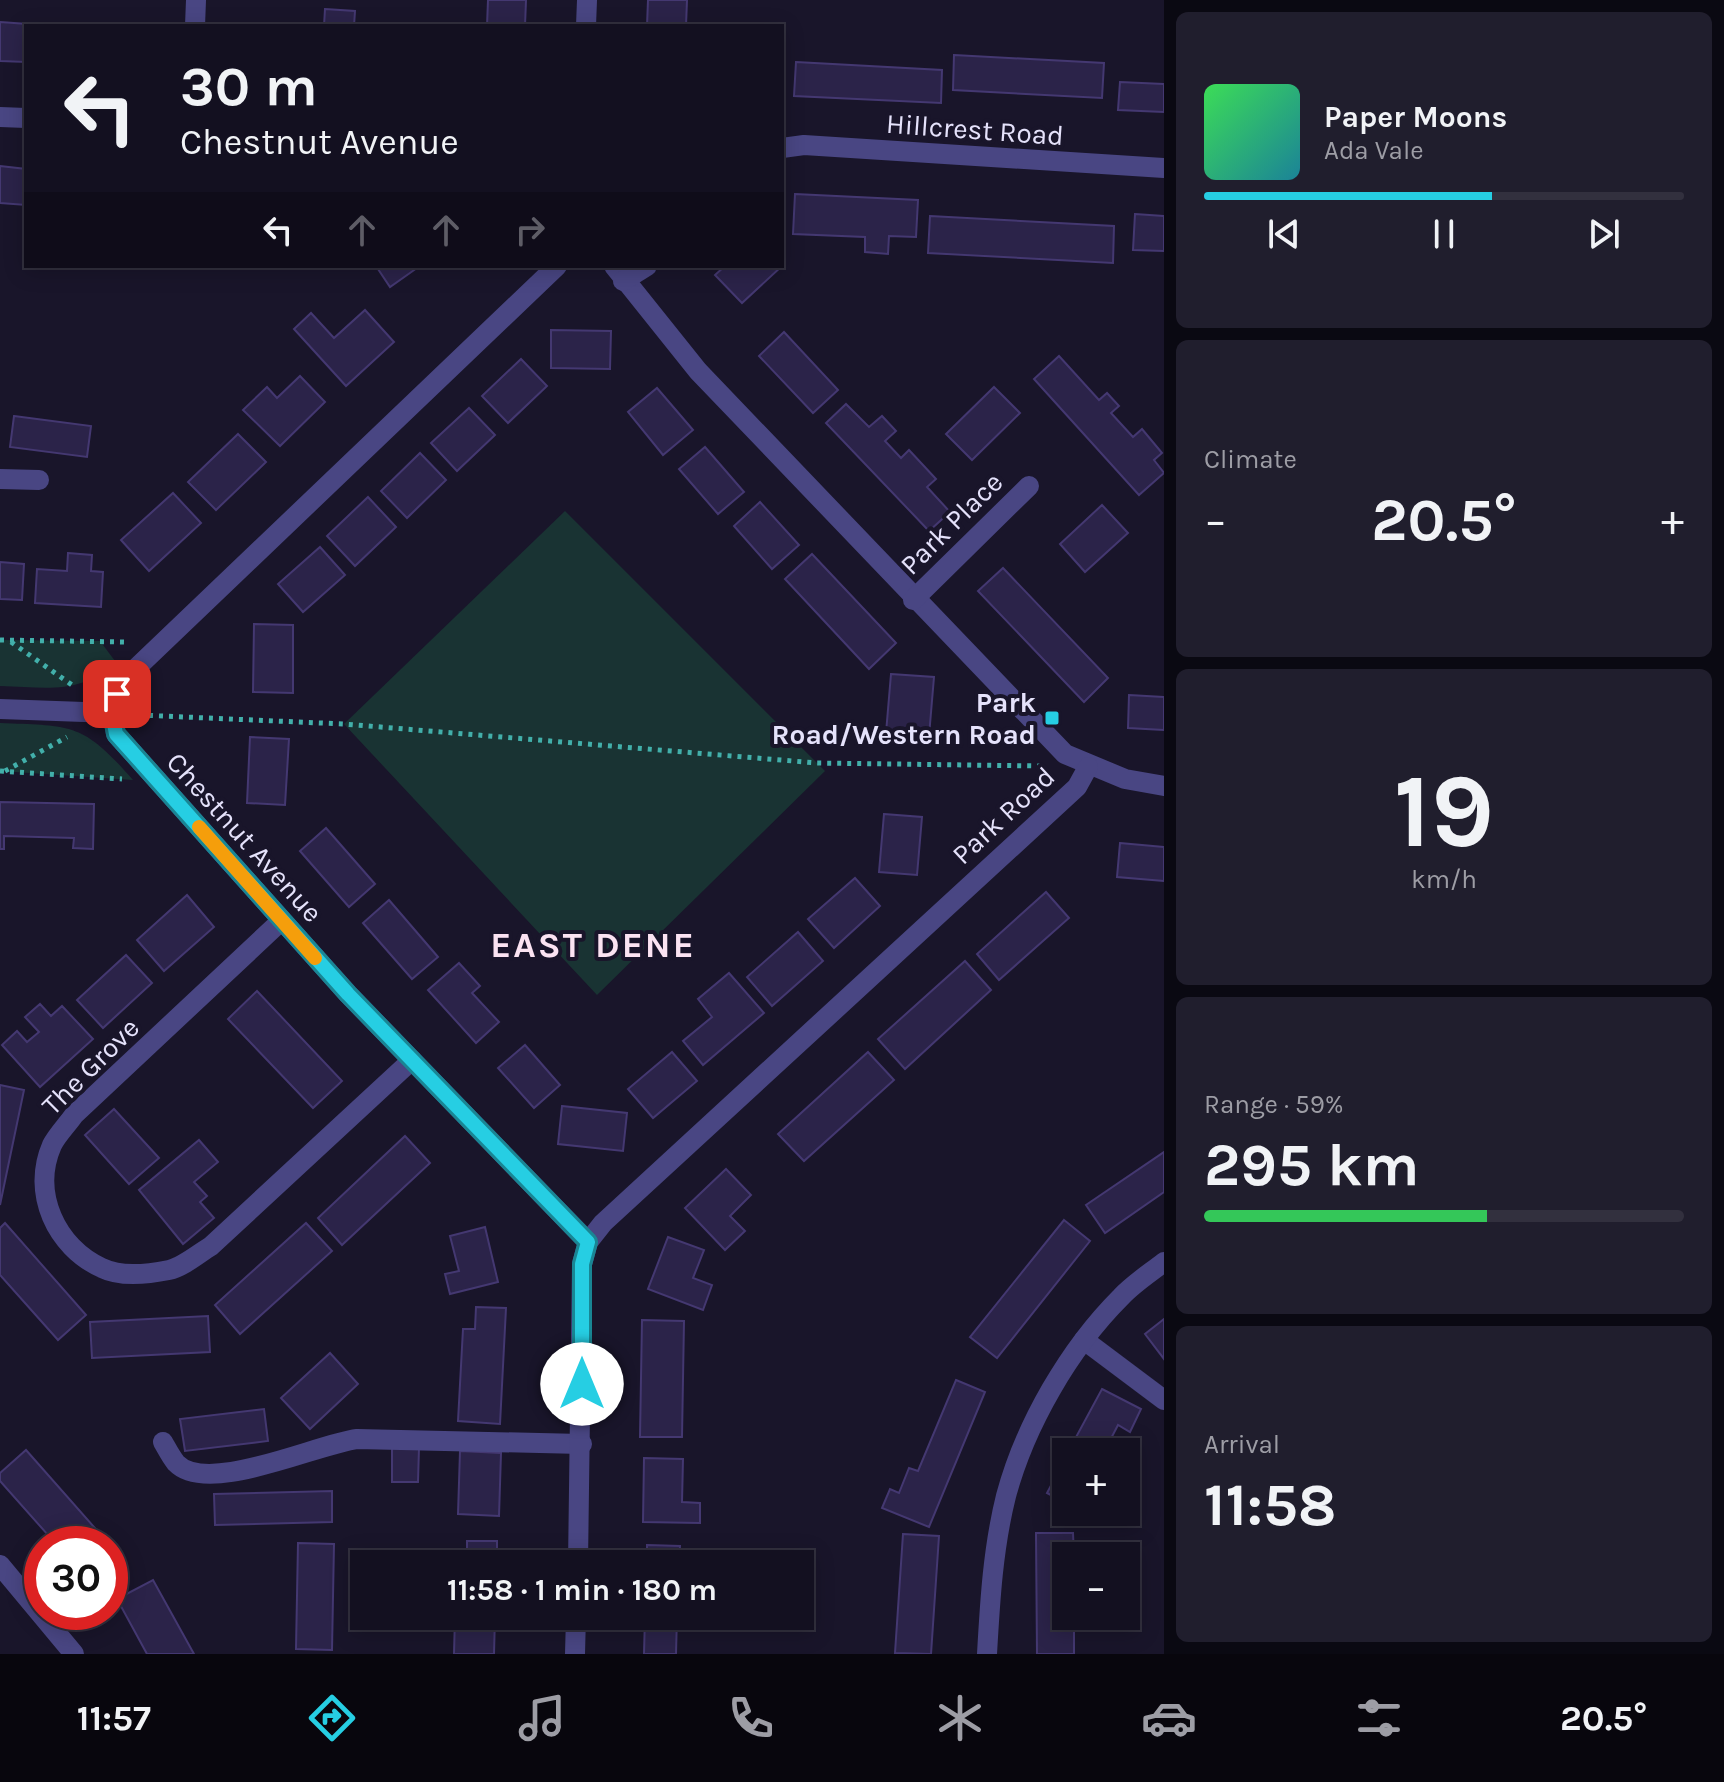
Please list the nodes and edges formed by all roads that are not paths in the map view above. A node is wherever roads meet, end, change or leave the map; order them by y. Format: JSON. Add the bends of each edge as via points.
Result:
{"nodes":[{"id":1,"x":196,"y":0,"type":"edge"},
{"id":2,"x":587,"y":0,"type":"edge"},
{"id":3,"x":195,"y":24,"type":"edge"},
{"id":4,"x":586,"y":24,"type":"edge"},
{"id":5,"x":0,"y":117,"type":"edge"},
{"id":6,"x":24,"y":118,"type":"edge"},
{"id":7,"x":784,"y":148,"type":"edge"},
{"id":8,"x":1164,"y":168,"type":"edge"},
{"id":9,"x":555,"y":268,"type":"edge"},
{"id":10,"x":639,"y":268,"type":"edge"},
{"id":11,"x":619,"y":273,"type":"edge"},
{"id":12,"x":0,"y":479,"type":"edge"},
{"id":13,"x":39,"y":480,"type":"dead end"},
{"id":14,"x":1029,"y":486,"type":"dead end"},
{"id":15,"x":913,"y":600,"type":"junction"},
{"id":16,"x":0,"y":709,"type":"edge"},
{"id":17,"x":112,"y":713,"type":"junction"},
{"id":18,"x":1088,"y":767,"type":"junction"},
{"id":19,"x":1164,"y":786,"type":"edge"},
{"id":20,"x":281,"y":921,"type":"junction"},
{"id":21,"x":412,"y":1060,"type":"junction"},
{"id":22,"x":588,"y":1242,"type":"junction"},
{"id":23,"x":1164,"y":1262,"type":"edge"},
{"id":24,"x":1084,"y":1340,"type":"junction"},
{"id":25,"x":1164,"y":1400,"type":"edge"},
{"id":26,"x":163,"y":1442,"type":"dead end"},
{"id":27,"x":582,"y":1444,"type":"junction"},
{"id":28,"x":578,"y":1550,"type":"edge"},
{"id":29,"x":0,"y":1565,"type":"edge"},
{"id":30,"x":576,"y":1630,"type":"edge"},
{"id":31,"x":74,"y":1654,"type":"edge"},
{"id":32,"x":575,"y":1654,"type":"edge"},
{"id":33,"x":987,"y":1654,"type":"edge"}],
"edges":[{"from":1,"to":3,"type":"street"},
{"from":2,"to":4,"type":"street"},
{"from":5,"to":6,"type":"street"},
{"from":7,"to":8,"type":"street","name":"Hillcrest Road"},
{"from":9,"to":17,"type":"street","via":[[128,676]]},
{"from":10,"to":11,"type":"street"},
{"from":11,"to":15,"type":"street","name":"Park Road","via":[[673,344]]},
{"from":12,"to":13,"type":"street"},
{"from":14,"to":15,"type":"street","name":"Park Place"},
{"from":15,"to":18,"type":"street","name":"Park Road","via":[[1065,754]]},
{"from":16,"to":17,"type":"street"},
{"from":17,"to":20,"type":"street","name":"Chestnut Avenue","via":[[116,734]]},
{"from":18,"to":19,"type":"street"},
{"from":18,"to":22,"type":"street","name":"Park Road","via":[[1077,787]]},
{"from":20,"to":21,"type":"street","name":"Chestnut Avenue"},
{"from":20,"to":21,"type":"street","name":"The Grove","via":[[74,1115],[53,1145],[44,1177],[48,1207],[60,1234],[104,1270],[172,1270],[211,1246]]},
{"from":21,"to":22,"type":"street","name":"Chestnut Avenue"},
{"from":22,"to":27,"type":"street","via":[[582,1264]]},
{"from":23,"to":24,"type":"street","via":[[1122,1295]]},
{"from":24,"to":25,"type":"street"},
{"from":24,"to":33,"type":"street","via":[[1024,1445],[1006,1496]]},
{"from":26,"to":27,"type":"street","via":[[178,1465],[194,1473],[248,1471],[331,1442],[357,1439]]},
{"from":27,"to":28,"type":"street"},
{"from":29,"to":31,"type":"street"},
{"from":30,"to":32,"type":"street"}]}
